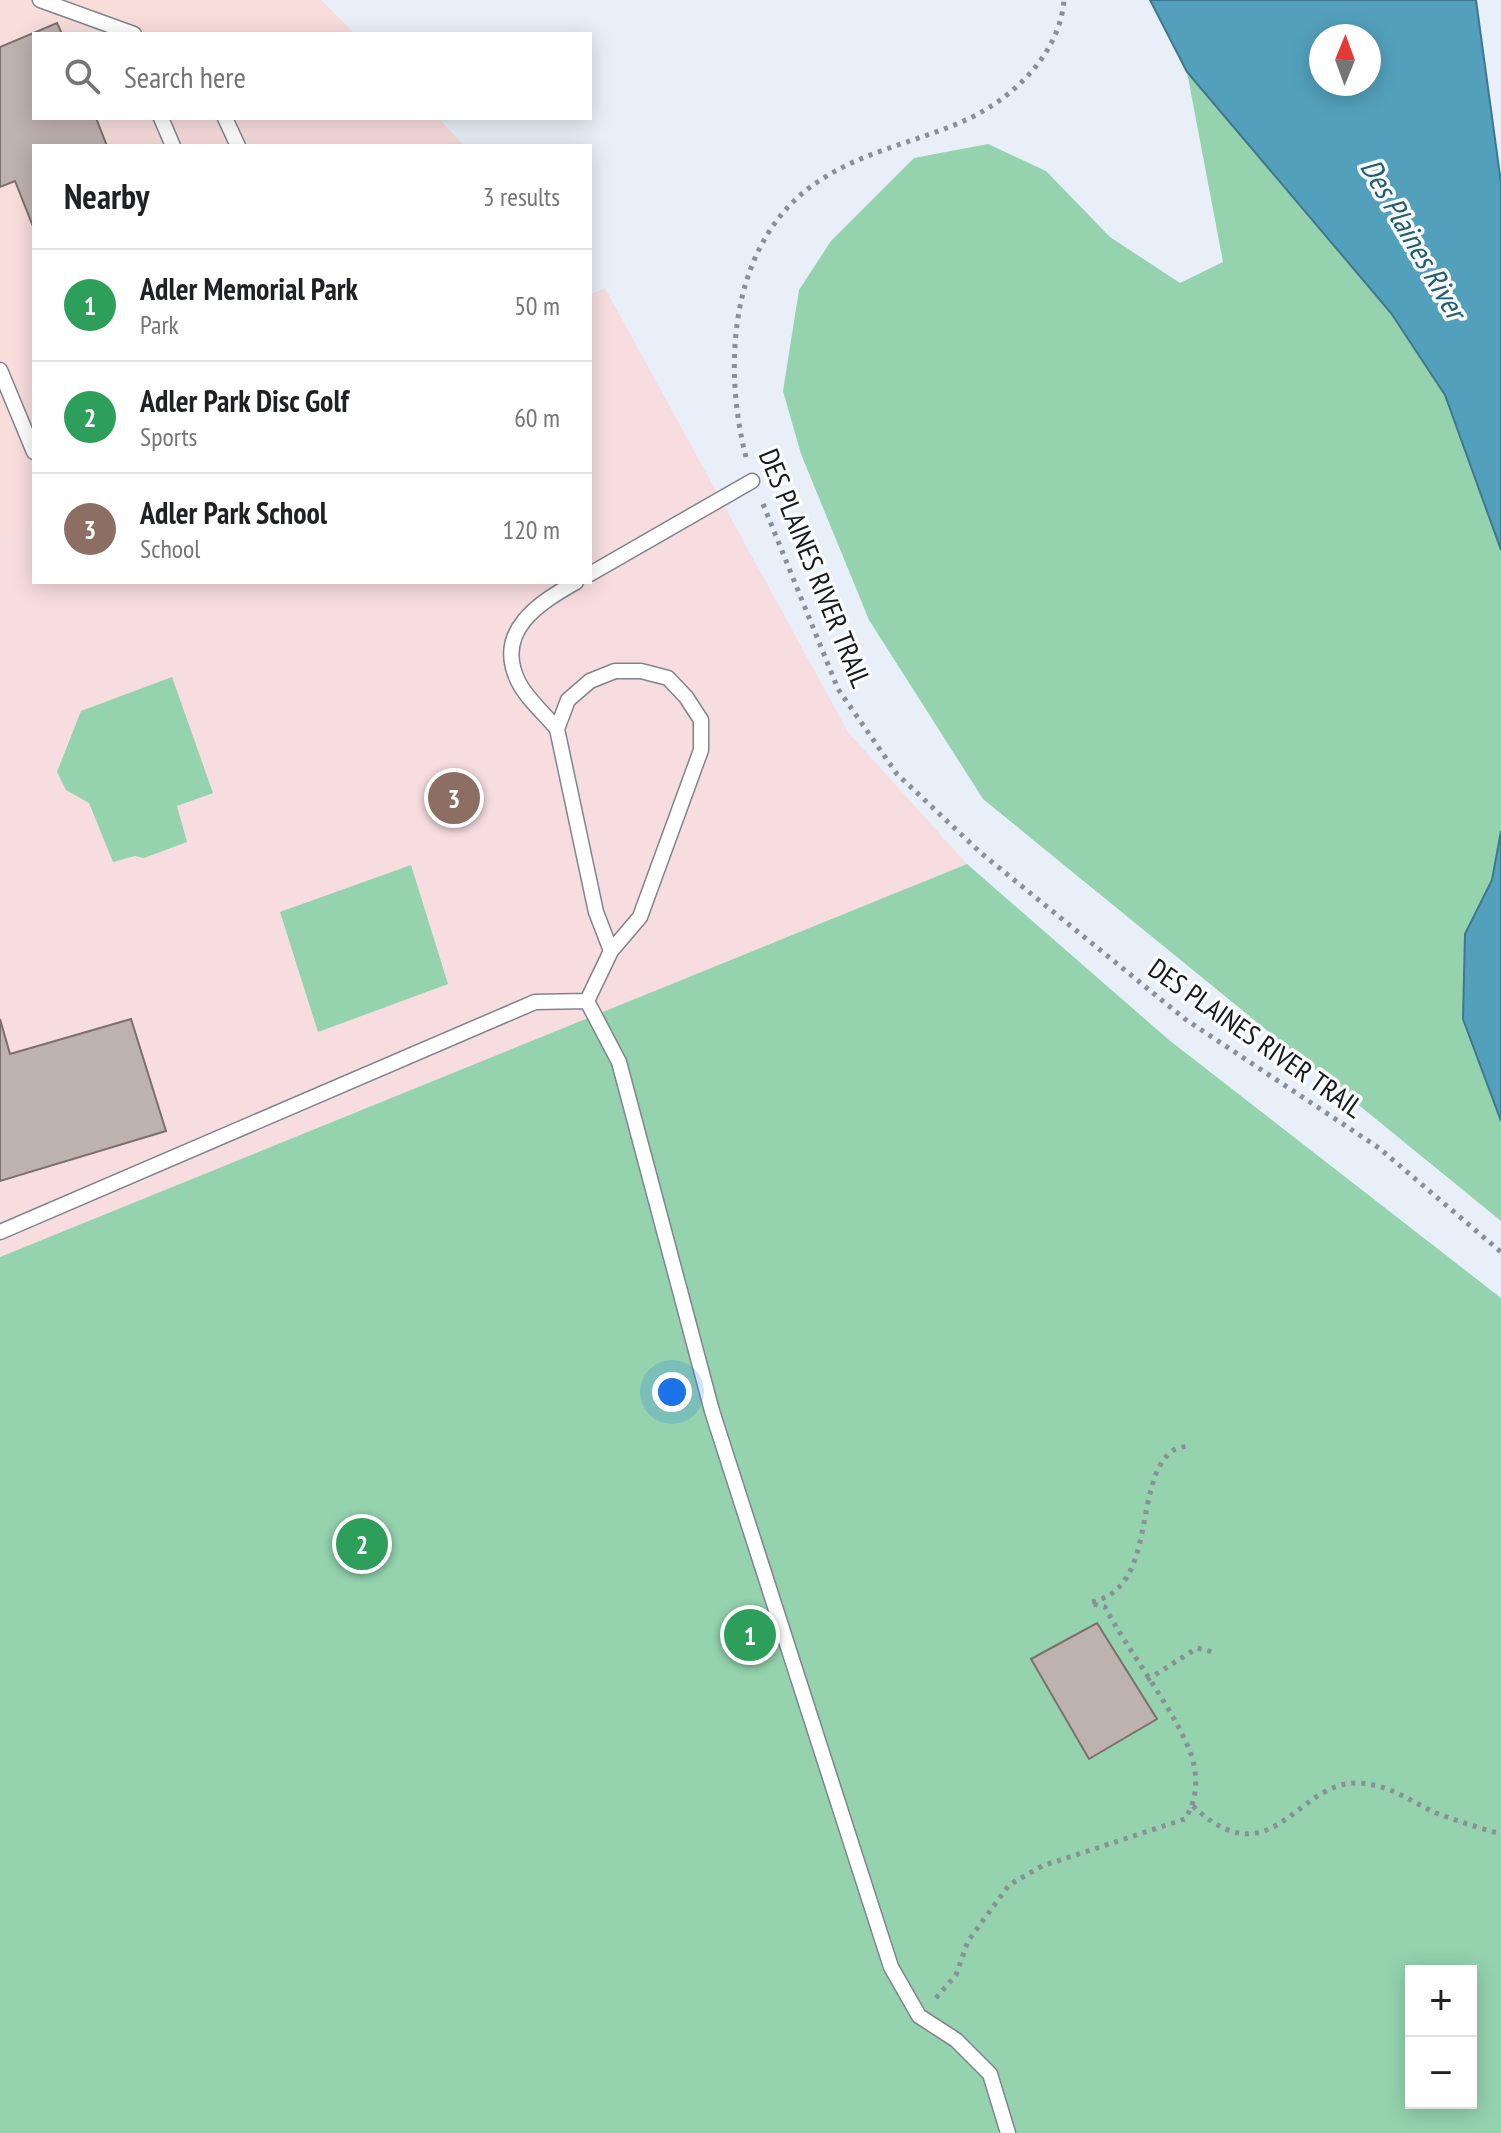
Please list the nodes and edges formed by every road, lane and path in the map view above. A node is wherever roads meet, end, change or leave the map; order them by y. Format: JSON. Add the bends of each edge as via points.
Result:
{"nodes":[{"id":1,"x":40,"y":0,"type":"edge"},
{"id":2,"x":1064,"y":0,"type":"edge"},
{"id":3,"x":128,"y":32,"type":"edge"},
{"id":4,"x":162,"y":120,"type":"edge"},
{"id":5,"x":226,"y":120,"type":"edge"},
{"id":6,"x":172,"y":144,"type":"edge"},
{"id":7,"x":237,"y":144,"type":"edge"},
{"id":8,"x":0,"y":370,"type":"edge"},
{"id":9,"x":32,"y":447,"type":"edge"},
{"id":10,"x":752,"y":481,"type":"junction"},
{"id":11,"x":592,"y":573,"type":"edge"},
{"id":12,"x":573,"y":584,"type":"edge"},
{"id":13,"x":557,"y":729,"type":"junction"},
{"id":14,"x":611,"y":951,"type":"junction"},
{"id":15,"x":587,"y":1001,"type":"junction"},
{"id":16,"x":0,"y":1232,"type":"edge"},
{"id":17,"x":1501,"y":1252,"type":"edge"},
{"id":18,"x":1189,"y":1445,"type":"dead end"},
{"id":19,"x":1213,"y":1652,"type":"dead end"},
{"id":20,"x":1147,"y":1680,"type":"junction"},
{"id":21,"x":1193,"y":1806,"type":"junction"},
{"id":22,"x":1501,"y":1834,"type":"edge"},
{"id":23,"x":919,"y":2016,"type":"junction"},
{"id":24,"x":1008,"y":2133,"type":"edge"}],
"edges":[{"from":1,"to":3,"type":"lane"},
{"from":2,"to":10,"type":"path","name":"DES PLAINES RIVER TRAIL","via":[[1062,24],[1042,63],[1006,93],[962,122],[874,152],[818,181],[761,245],[743,290],[734,338],[737,421]]},
{"from":4,"to":6,"type":"lane"},
{"from":5,"to":7,"type":"lane"},
{"from":8,"to":9,"type":"lane"},
{"from":10,"to":11,"type":"lane"},
{"from":10,"to":17,"type":"path","name":"DES PLAINES RIVER TRAIL","via":[[838,689],[897,774],[981,853],[1173,1009],[1379,1148]]},
{"from":12,"to":13,"type":"lane","via":[[526,614],[512,646],[518,680]]},
{"from":13,"to":14,"type":"lane","via":[[596,912]]},
{"from":13,"to":14,"type":"lane","via":[[568,700],[590,681],[615,671],[668,678],[701,720],[701,750],[640,917]]},
{"from":14,"to":15,"type":"lane"},
{"from":15,"to":16,"type":"lane","via":[[535,1002]]},
{"from":15,"to":23,"type":"lane","via":[[619,1062],[712,1411],[891,1967]]},
{"from":18,"to":20,"type":"path","via":[[1172,1451],[1159,1470],[1126,1582],[1104,1600],[1089,1603],[1105,1607]]},
{"from":19,"to":20,"type":"path","via":[[1197,1648]]},
{"from":20,"to":21,"type":"path","via":[[1194,1764]]},
{"from":21,"to":22,"type":"path","via":[[1227,1831],[1255,1832],[1283,1823],[1330,1788],[1357,1783],[1406,1795],[1434,1812]]},
{"from":21,"to":23,"type":"path","via":[[1185,1819],[1042,1866],[1009,1885],[968,1941],[956,1975]]},
{"from":23,"to":24,"type":"lane","via":[[956,2040],[990,2074]]}]}
